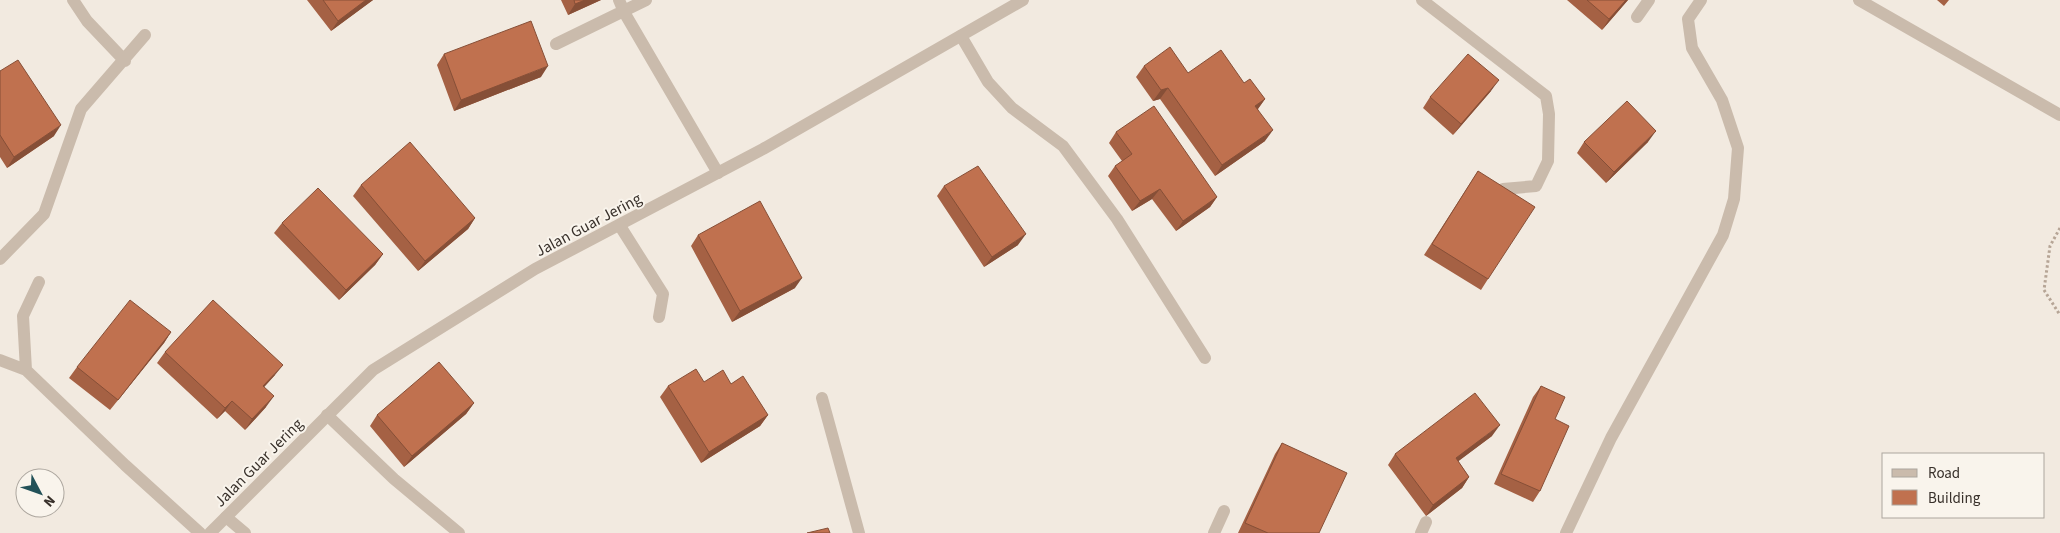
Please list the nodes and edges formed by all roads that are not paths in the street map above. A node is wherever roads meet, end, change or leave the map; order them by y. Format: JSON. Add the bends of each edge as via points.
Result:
{"nodes":[{"id":1,"x":74,"y":0,"type":"edge"},
{"id":2,"x":619,"y":0,"type":"edge"},
{"id":3,"x":646,"y":0,"type":"edge"},
{"id":4,"x":1023,"y":0,"type":"edge"},
{"id":5,"x":1422,"y":0,"type":"edge"},
{"id":6,"x":1649,"y":0,"type":"edge"},
{"id":7,"x":1701,"y":0,"type":"edge"},
{"id":8,"x":1859,"y":0,"type":"edge"},
{"id":9,"x":624,"y":12,"type":"junction"},
{"id":10,"x":1637,"y":16,"type":"dead end"},
{"id":11,"x":145,"y":35,"type":"dead end"},
{"id":12,"x":961,"y":36,"type":"junction"},
{"id":13,"x":556,"y":44,"type":"dead end"},
{"id":14,"x":125,"y":61,"type":"junction"},
{"id":15,"x":2060,"y":115,"type":"edge"},
{"id":16,"x":718,"y":173,"type":"junction"},
{"id":17,"x":1503,"y":190,"type":"edge"},
{"id":18,"x":620,"y":226,"type":"junction"},
{"id":19,"x":0,"y":259,"type":"edge"},
{"id":20,"x":39,"y":282,"type":"dead end"},
{"id":21,"x":659,"y":317,"type":"dead end"},
{"id":22,"x":1206,"y":358,"type":"dead end"},
{"id":23,"x":0,"y":360,"type":"edge"},
{"id":24,"x":26,"y":370,"type":"junction"},
{"id":25,"x":822,"y":398,"type":"dead end"},
{"id":26,"x":327,"y":416,"type":"junction"},
{"id":27,"x":1224,"y":511,"type":"dead end"},
{"id":28,"x":226,"y":517,"type":"junction"},
{"id":29,"x":200,"y":533,"type":"edge"},
{"id":30,"x":210,"y":533,"type":"edge"},
{"id":31,"x":245,"y":533,"type":"edge"},
{"id":32,"x":459,"y":533,"type":"edge"},
{"id":33,"x":859,"y":533,"type":"edge"},
{"id":34,"x":1214,"y":533,"type":"edge"},
{"id":35,"x":1566,"y":533,"type":"edge"}],
"edges":[{"from":1,"to":14,"type":"street","via":[[87,21]]},
{"from":2,"to":9,"type":"street"},
{"from":3,"to":9,"type":"street"},
{"from":4,"to":12,"type":"street","name":"Jalan Guar Jering"},
{"from":5,"to":17,"type":"street","via":[[1546,96],[1548,161],[1536,186]]},
{"from":6,"to":10,"type":"street"},
{"from":7,"to":35,"type":"street","via":[[1688,19],[1692,48],[1722,100],[1738,148],[1734,200],[1724,235],[1611,438]]},
{"from":8,"to":15,"type":"street"},
{"from":9,"to":13,"type":"street"},
{"from":9,"to":16,"type":"street"},
{"from":11,"to":14,"type":"street"},
{"from":12,"to":16,"type":"street","name":"Jalan Guar Jering"},
{"from":12,"to":22,"type":"street","via":[[988,82],[1012,108],[1063,146],[1117,220]]},
{"from":14,"to":19,"type":"street","via":[[81,109],[44,214]]},
{"from":16,"to":18,"type":"street","name":"Jalan Guar Jering"},
{"from":18,"to":21,"type":"street","via":[[663,294]]},
{"from":18,"to":26,"type":"street","name":"Jalan Guar Jering","via":[[535,269],[373,370]]},
{"from":20,"to":24,"type":"street","via":[[23,316]]},
{"from":23,"to":24,"type":"street"},
{"from":24,"to":29,"type":"street"},
{"from":25,"to":33,"type":"street"},
{"from":26,"to":28,"type":"street","name":"Jalan Guar Jering"},
{"from":26,"to":32,"type":"street","via":[[394,479]]},
{"from":27,"to":34,"type":"street"},
{"from":28,"to":30,"type":"street","name":"Jalan Guar Jering"},
{"from":28,"to":31,"type":"street"}]}
